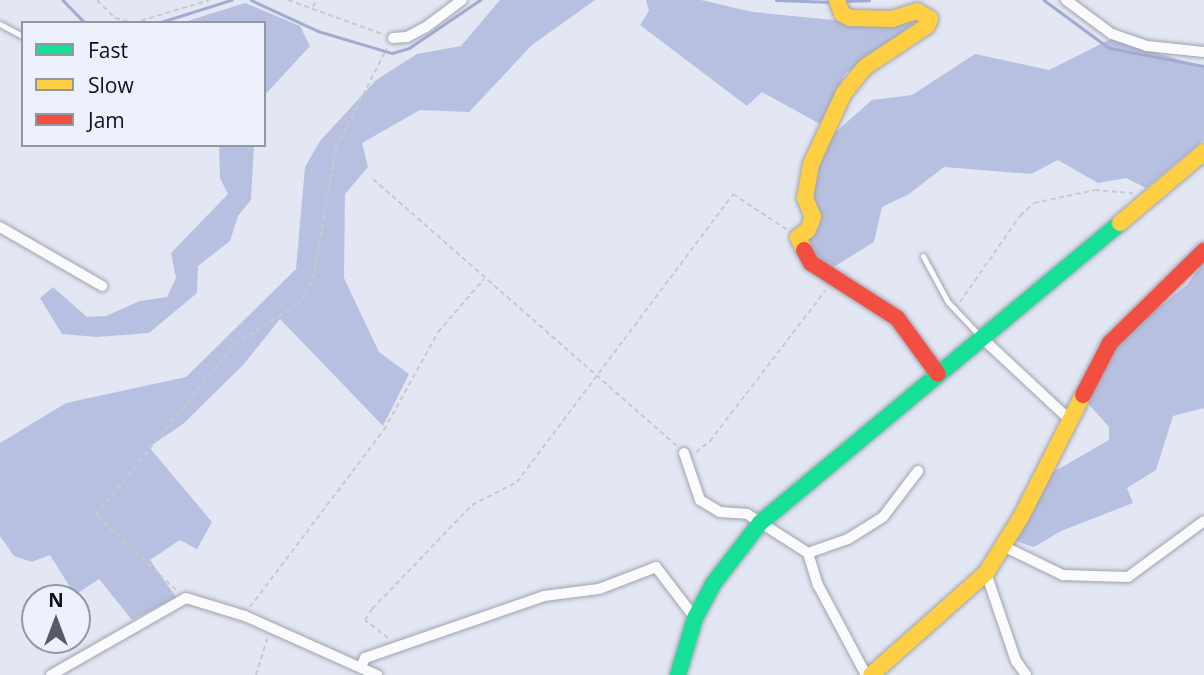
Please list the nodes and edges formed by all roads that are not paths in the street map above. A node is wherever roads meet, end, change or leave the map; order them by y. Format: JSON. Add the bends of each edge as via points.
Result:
{"nodes":[{"id":1,"x":462,"y":0,"type":"edge"},
{"id":2,"x":837,"y":0,"type":"edge"},
{"id":3,"x":1066,"y":0,"type":"edge"},
{"id":4,"x":0,"y":24,"type":"edge"},
{"id":5,"x":21,"y":35,"type":"edge"},
{"id":6,"x":393,"y":38,"type":"road end"},
{"id":7,"x":1204,"y":52,"type":"edge"},
{"id":8,"x":1204,"y":152,"type":"edge"},
{"id":9,"x":0,"y":227,"type":"edge"},
{"id":10,"x":1204,"y":251,"type":"edge"},
{"id":11,"x":923,"y":256,"type":"dead end"},
{"id":12,"x":102,"y":286,"type":"dead end"},
{"id":13,"x":982,"y":338,"type":"junction"},
{"id":14,"x":938,"y":374,"type":"junction"},
{"id":15,"x":1071,"y":421,"type":"junction"},
{"id":16,"x":685,"y":456,"type":"road end"},
{"id":17,"x":918,"y":471,"type":"dead end"},
{"id":18,"x":1204,"y":521,"type":"edge"},
{"id":19,"x":760,"y":523,"type":"junction"},
{"id":20,"x":1003,"y":546,"type":"junction"},
{"id":21,"x":808,"y":553,"type":"junction"},
{"id":22,"x":986,"y":573,"type":"junction"},
{"id":23,"x":695,"y":618,"type":"junction"},
{"id":24,"x":361,"y":667,"type":"junction"},
{"id":25,"x":51,"y":675,"type":"edge"},
{"id":26,"x":377,"y":675,"type":"edge"},
{"id":27,"x":678,"y":675,"type":"edge"},
{"id":28,"x":868,"y":675,"type":"edge"},
{"id":29,"x":1026,"y":675,"type":"edge"}],
"edges":[{"from":1,"to":6,"type":"street","via":[[426,27]]},
{"from":2,"to":14,"type":"street","via":[[842,14],[850,18],[893,19],[917,11],[930,19],[927,26],[865,67],[844,93],[811,164],[805,198],[813,217],[808,230],[798,237],[811,263],[897,318]]},
{"from":3,"to":7,"type":"street","via":[[1112,34],[1147,46]]},
{"from":4,"to":5,"type":"lane"},
{"from":8,"to":13,"type":"street"},
{"from":9,"to":12,"type":"street"},
{"from":10,"to":15,"type":"street","via":[[1110,342]]},
{"from":11,"to":13,"type":"lane","via":[[958,312]]},
{"from":13,"to":14,"type":"street"},
{"from":13,"to":15,"type":"street"},
{"from":14,"to":19,"type":"street"},
{"from":15,"to":20,"type":"street"},
{"from":16,"to":19,"type":"street","via":[[700,500],[720,512],[747,514]]},
{"from":17,"to":21,"type":"street","via":[[884,517],[848,539]]},
{"from":18,"to":20,"type":"street","via":[[1128,577],[1063,575]]},
{"from":19,"to":21,"type":"street"},
{"from":19,"to":23,"type":"street","via":[[732,554]]},
{"from":20,"to":22,"type":"street"},
{"from":21,"to":28,"type":"street","via":[[818,584]]},
{"from":22,"to":28,"type":"street"},
{"from":22,"to":29,"type":"street","via":[[1016,661]]},
{"from":23,"to":24,"type":"street","via":[[656,567],[599,589],[544,596],[365,658]]},
{"from":23,"to":27,"type":"street"},
{"from":24,"to":25,"type":"street","via":[[245,615],[200,598],[186,598]]},
{"from":24,"to":26,"type":"street"}]}
